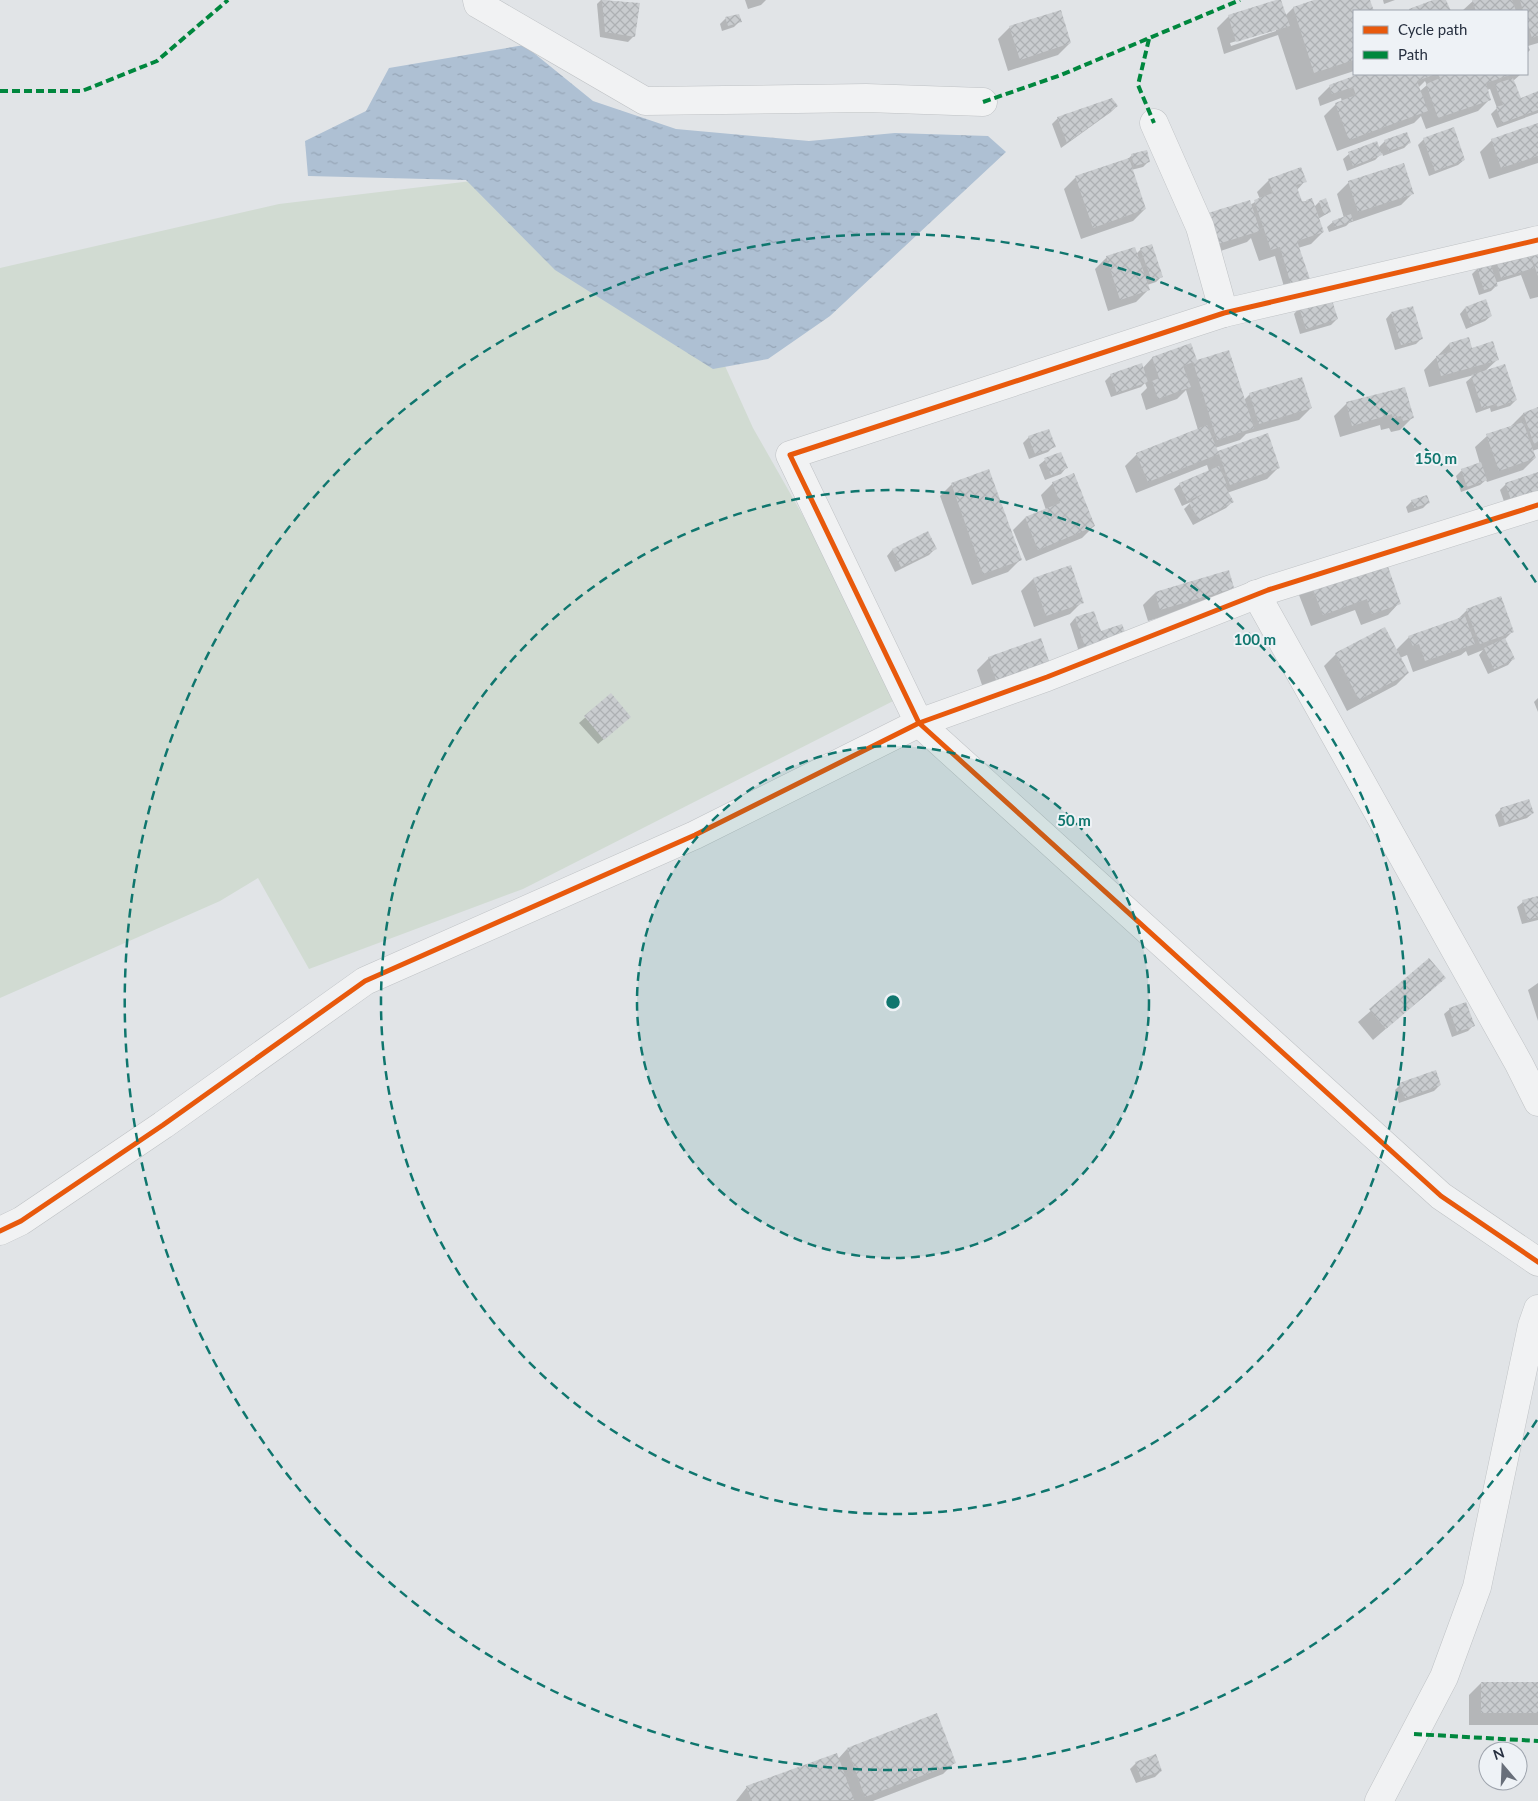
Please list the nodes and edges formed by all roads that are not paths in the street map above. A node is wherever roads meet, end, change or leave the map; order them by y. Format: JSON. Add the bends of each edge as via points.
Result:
{"nodes":[{"id":1,"x":477,"y":0,"type":"edge"},
{"id":2,"x":983,"y":102,"type":"dead end"},
{"id":3,"x":1154,"y":124,"type":"dead end"},
{"id":4,"x":1538,"y":240,"type":"edge"},
{"id":5,"x":1224,"y":313,"type":"junction"},
{"id":6,"x":1538,"y":505,"type":"edge"},
{"id":7,"x":1256,"y":594,"type":"junction"},
{"id":8,"x":919,"y":722,"type":"junction"},
{"id":9,"x":1538,"y":1102,"type":"edge"},
{"id":10,"x":0,"y":1230,"type":"edge"},
{"id":11,"x":1538,"y":1262,"type":"edge"},
{"id":12,"x":1538,"y":1309,"type":"edge"},
{"id":13,"x":1379,"y":1801,"type":"edge"}],
"edges":[{"from":1,"to":2,"type":"street","via":[[478,4],[645,101],[866,98]]},
{"from":3,"to":5,"type":"street","via":[[1200,227]]},
{"from":4,"to":5,"type":"street"},
{"from":5,"to":8,"type":"street","via":[[790,455]]},
{"from":6,"to":7,"type":"street"},
{"from":7,"to":8,"type":"street","via":[[1047,677]]},
{"from":7,"to":9,"type":"street"},
{"from":8,"to":10,"type":"street","via":[[695,836],[365,982],[155,1130],[21,1221]]},
{"from":8,"to":11,"type":"street","via":[[1441,1196]]},
{"from":12,"to":13,"type":"street","via":[[1477,1587],[1444,1676]]}]}
